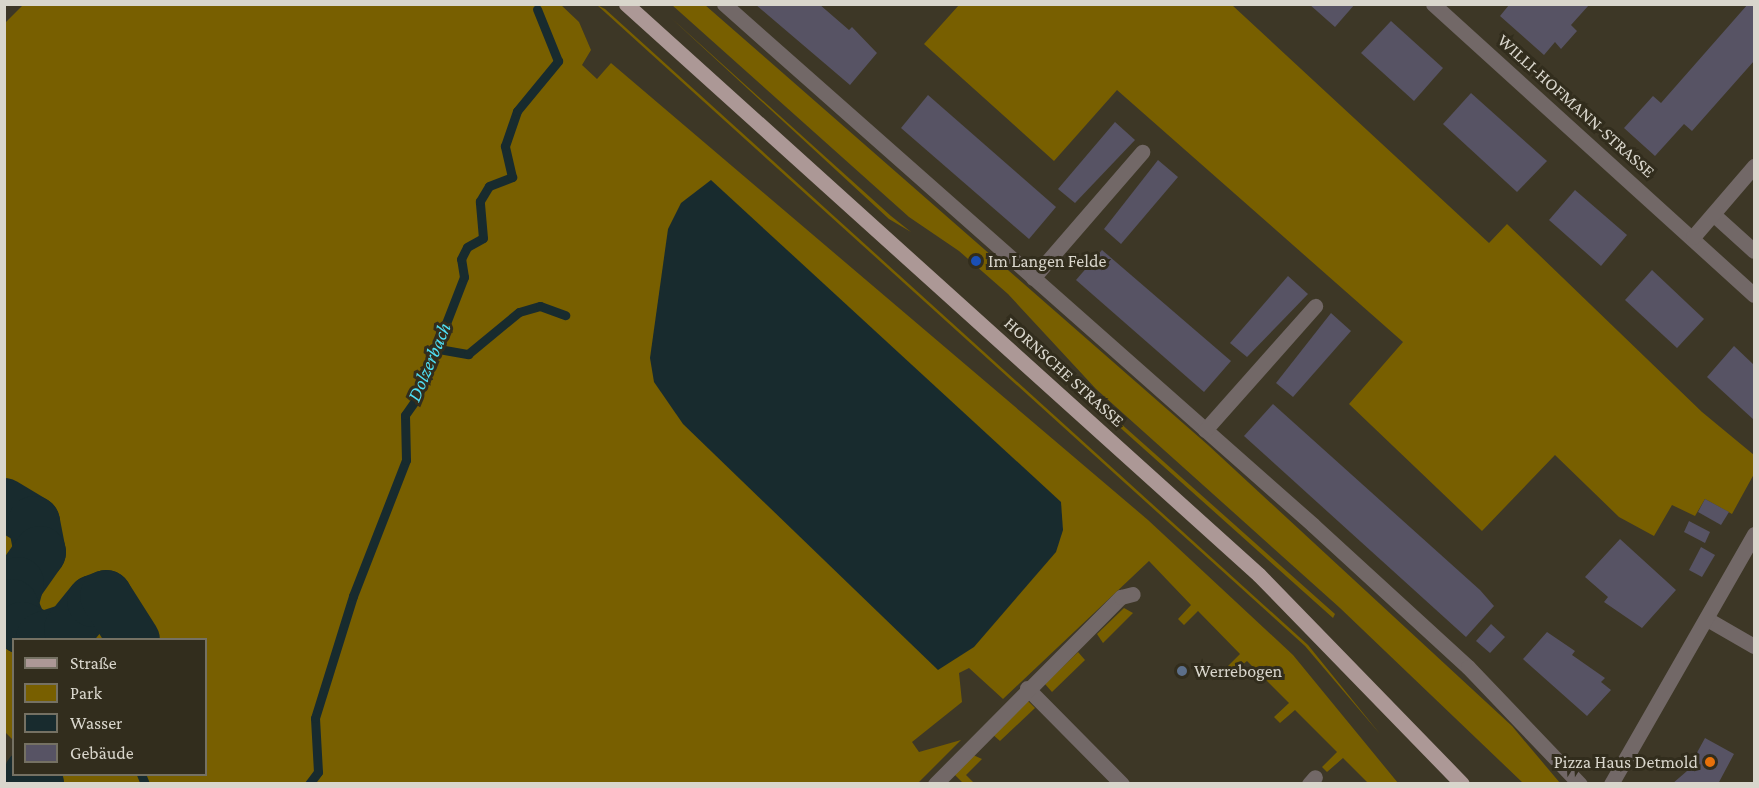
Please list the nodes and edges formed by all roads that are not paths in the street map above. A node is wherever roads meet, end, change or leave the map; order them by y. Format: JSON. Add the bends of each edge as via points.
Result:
{"nodes":[{"id":1,"x":626,"y":4,"type":"edge"},
{"id":2,"x":724,"y":4,"type":"edge"},
{"id":3,"x":1432,"y":4,"type":"edge"},
{"id":4,"x":1142,"y":152,"type":"dead end"},
{"id":5,"x":1755,"y":166,"type":"edge"},
{"id":6,"x":1713,"y":214,"type":"junction"},
{"id":7,"x":1693,"y":237,"type":"junction"},
{"id":8,"x":1755,"y":251,"type":"edge"},
{"id":9,"x":1033,"y":278,"type":"junction"},
{"id":10,"x":1755,"y":296,"type":"edge"},
{"id":11,"x":1315,"y":306,"type":"dead end"},
{"id":12,"x":1205,"y":430,"type":"junction"},
{"id":13,"x":1755,"y":534,"type":"edge"},
{"id":14,"x":1132,"y":594,"type":"dead end"},
{"id":15,"x":1707,"y":619,"type":"junction"},
{"id":16,"x":1755,"y":646,"type":"edge"},
{"id":17,"x":1028,"y":688,"type":"junction"},
{"id":18,"x":935,"y":783,"type":"edge"},
{"id":19,"x":1122,"y":783,"type":"edge"},
{"id":20,"x":1462,"y":783,"type":"edge"},
{"id":21,"x":1580,"y":783,"type":"edge"},
{"id":22,"x":1611,"y":783,"type":"edge"}],
"edges":[{"from":1,"to":20,"type":"main road","name":"HORNSCHE STRASSE","via":[[1268,582]]},
{"from":2,"to":9,"type":"street"},
{"from":3,"to":7,"type":"street","name":"WILLI-HOFMANN-STRASSE"},
{"from":4,"to":9,"type":"street"},
{"from":5,"to":6,"type":"street"},
{"from":6,"to":7,"type":"street"},
{"from":6,"to":8,"type":"street"},
{"from":7,"to":10,"type":"street","name":"WILLI-HOFMANN-STRASSE"},
{"from":9,"to":12,"type":"street"},
{"from":11,"to":12,"type":"street"},
{"from":12,"to":21,"type":"street","via":[[1468,667]]},
{"from":13,"to":15,"type":"street"},
{"from":14,"to":17,"type":"street","via":[[1121,597]]},
{"from":15,"to":16,"type":"street"},
{"from":15,"to":22,"type":"street"},
{"from":17,"to":18,"type":"street"},
{"from":17,"to":19,"type":"street"}]}
